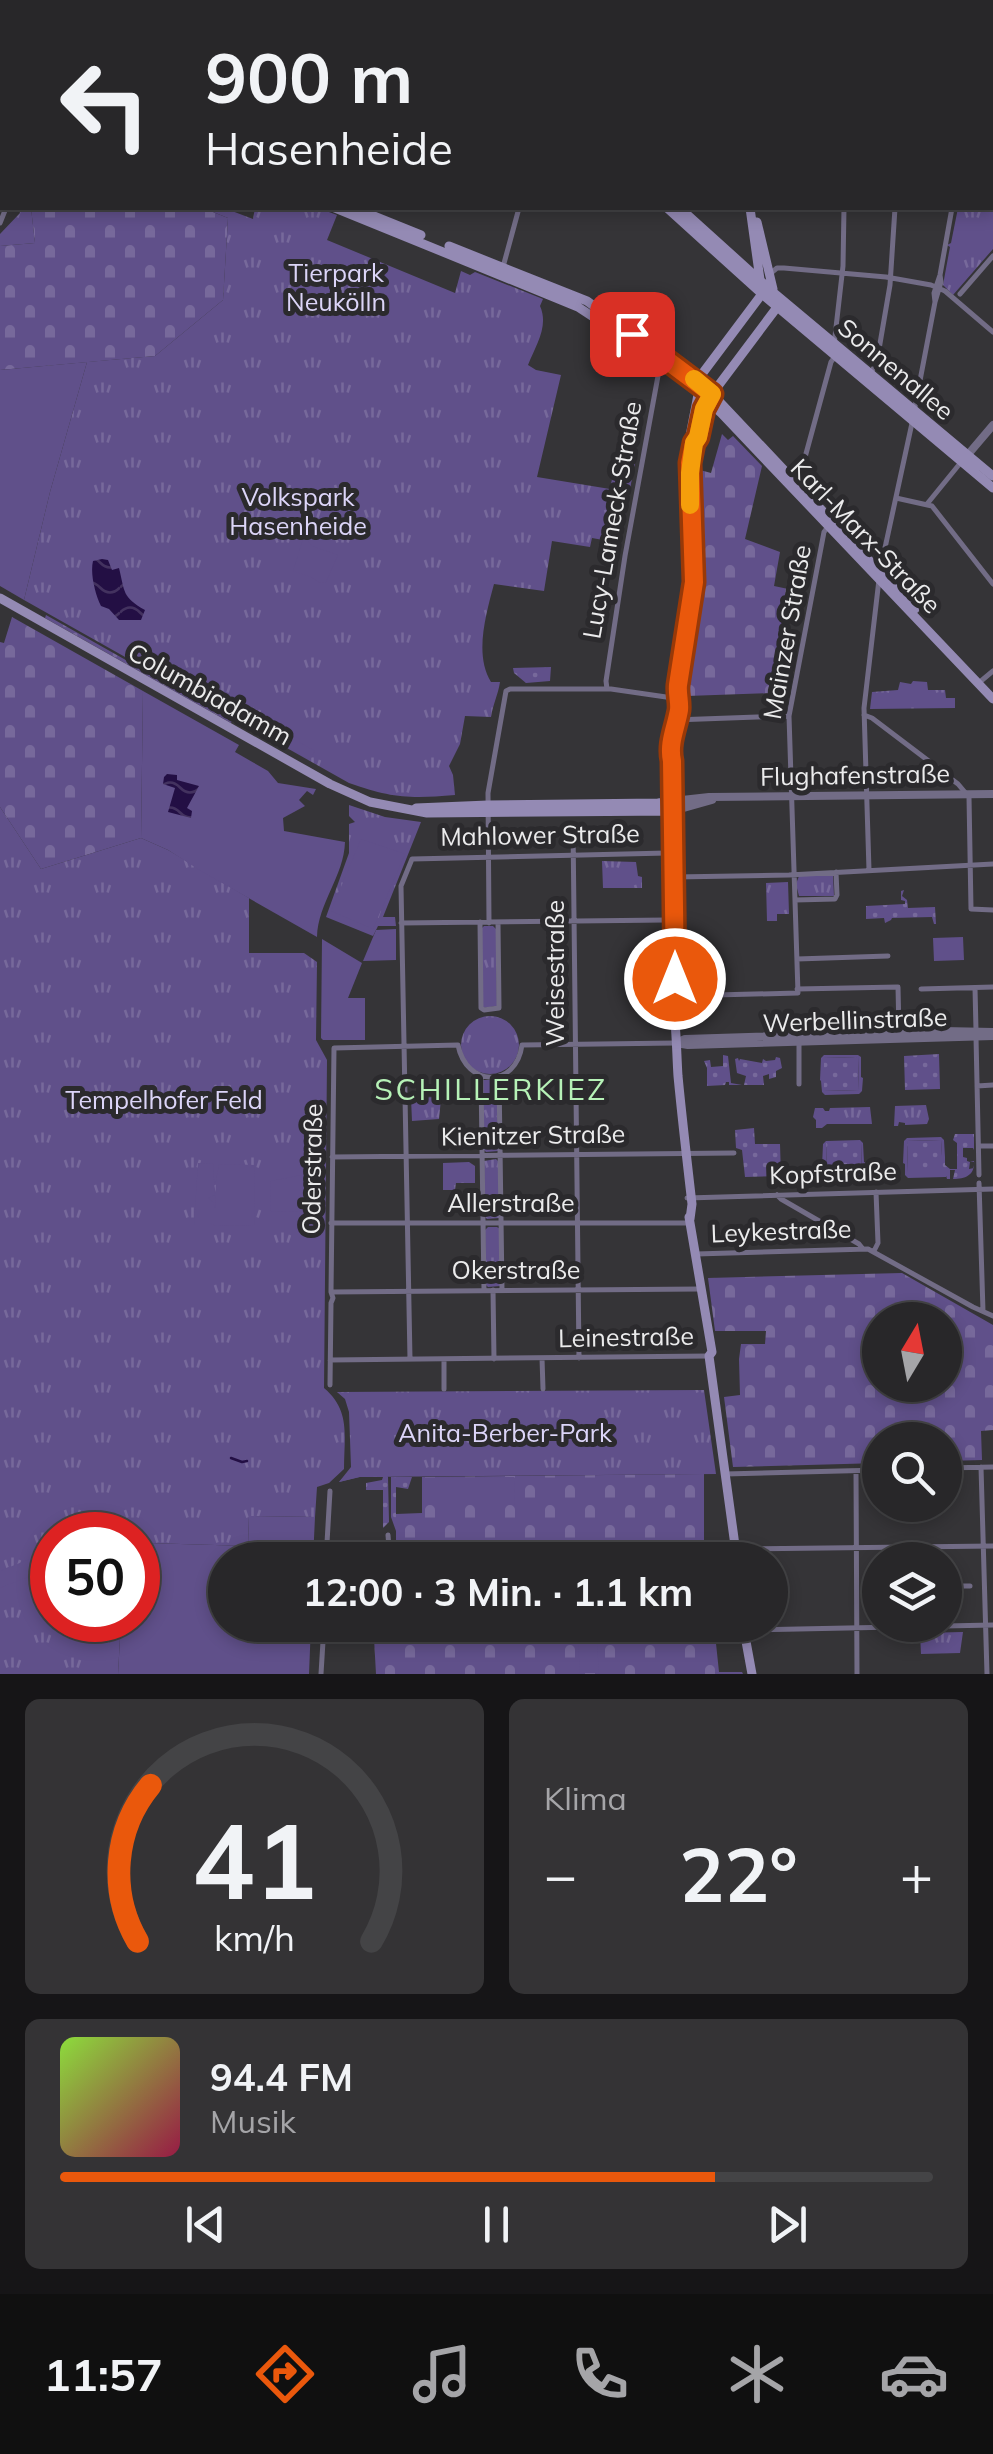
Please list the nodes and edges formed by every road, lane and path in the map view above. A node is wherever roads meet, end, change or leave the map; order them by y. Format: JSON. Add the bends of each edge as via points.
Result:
{"nodes":[{"id":1,"x":341,"y":210,"type":"edge"},
{"id":2,"x":359,"y":210,"type":"edge"},
{"id":3,"x":518,"y":210,"type":"edge"},
{"id":4,"x":669,"y":210,"type":"edge"},
{"id":5,"x":682,"y":210,"type":"edge"},
{"id":6,"x":752,"y":210,"type":"edge"},
{"id":7,"x":844,"y":210,"type":"edge"},
{"id":8,"x":895,"y":210,"type":"edge"},
{"id":9,"x":952,"y":210,"type":"edge"},
{"id":10,"x":993,"y":256,"type":"edge"},
{"id":11,"x":741,"y":269,"type":"junction"},
{"id":12,"x":501,"y":271,"type":"junction"},
{"id":13,"x":842,"y":273,"type":"junction"},
{"id":14,"x":765,"y":278,"type":"junction"},
{"id":15,"x":891,"y":278,"type":"junction"},
{"id":16,"x":938,"y":287,"type":"junction"},
{"id":17,"x":774,"y":293,"type":"junction"},
{"id":18,"x":762,"y":294,"type":"junction"},
{"id":19,"x":960,"y":294,"type":"dead end"},
{"id":20,"x":778,"y":306,"type":"junction"},
{"id":21,"x":993,"y":332,"type":"edge"},
{"id":22,"x":834,"y":350,"type":"junction"},
{"id":23,"x":662,"y":361,"type":"junction"},
{"id":24,"x":871,"y":374,"type":"junction"},
{"id":25,"x":698,"y":387,"type":"junction"},
{"id":26,"x":710,"y":398,"type":"junction"},
{"id":27,"x":914,"y":415,"type":"junction"},
{"id":28,"x":993,"y":425,"type":"edge"},
{"id":29,"x":694,"y":443,"type":"junction"},
{"id":30,"x":965,"y":458,"type":"junction"},
{"id":31,"x":979,"y":469,"type":"junction"},
{"id":32,"x":993,"y":476,"type":"edge"},
{"id":33,"x":796,"y":487,"type":"junction"},
{"id":34,"x":993,"y":488,"type":"edge"},
{"id":35,"x":896,"y":498,"type":"junction"},
{"id":36,"x":927,"y":504,"type":"junction"},
{"id":37,"x":830,"y":523,"type":"junction"},
{"id":38,"x":879,"y":575,"type":"junction"},
{"id":39,"x":993,"y":584,"type":"edge"},
{"id":40,"x":0,"y":598,"type":"edge"},
{"id":41,"x":993,"y":671,"type":"edge"},
{"id":42,"x":980,"y":682,"type":"junction"},
{"id":43,"x":607,"y":689,"type":"junction"},
{"id":44,"x":993,"y":697,"type":"edge"},
{"id":45,"x":676,"y":698,"type":"junction"},
{"id":46,"x":864,"y":715,"type":"junction"},
{"id":47,"x":789,"y":716,"type":"junction"},
{"id":48,"x":674,"y":720,"type":"junction"},
{"id":49,"x":968,"y":794,"type":"junction"},
{"id":50,"x":993,"y":794,"type":"edge"},
{"id":51,"x":792,"y":796,"type":"junction"},
{"id":52,"x":866,"y":796,"type":"junction"},
{"id":53,"x":669,"y":807,"type":"junction"},
{"id":54,"x":488,"y":809,"type":"junction"},
{"id":55,"x":574,"y":827,"type":"dead end"},
{"id":56,"x":667,"y":853,"type":"junction"},
{"id":57,"x":574,"y":855,"type":"junction"},
{"id":58,"x":488,"y":857,"type":"junction"},
{"id":59,"x":993,"y":864,"type":"edge"},
{"id":60,"x":970,"y":865,"type":"junction"},
{"id":61,"x":869,"y":870,"type":"junction"},
{"id":62,"x":836,"y":872,"type":"junction"},
{"id":63,"x":795,"y":874,"type":"junction"},
{"id":64,"x":671,"y":877,"type":"junction"},
{"id":65,"x":795,"y":900,"type":"junction"},
{"id":66,"x":993,"y":910,"type":"edge"},
{"id":67,"x":672,"y":920,"type":"junction"},
{"id":68,"x":480,"y":922,"type":"junction"},
{"id":69,"x":575,"y":922,"type":"junction"},
{"id":70,"x":401,"y":923,"type":"junction"},
{"id":71,"x":489,"y":923,"type":"junction"},
{"id":72,"x":498,"y":923,"type":"junction"},
{"id":73,"x":888,"y":956,"type":"dead end"},
{"id":74,"x":796,"y":959,"type":"junction"},
{"id":75,"x":993,"y":987,"type":"edge"},
{"id":76,"x":975,"y":988,"type":"junction"},
{"id":77,"x":922,"y":989,"type":"dead end"},
{"id":78,"x":798,"y":991,"type":"junction"},
{"id":79,"x":674,"y":1000,"type":"junction"},
{"id":80,"x":976,"y":1033,"type":"junction"},
{"id":81,"x":899,"y":1034,"type":"junction"},
{"id":82,"x":993,"y":1034,"type":"edge"},
{"id":83,"x":799,"y":1038,"type":"junction"},
{"id":84,"x":676,"y":1043,"type":"junction"},
{"id":85,"x":576,"y":1044,"type":"junction"},
{"id":86,"x":403,"y":1046,"type":"junction"},
{"id":87,"x":482,"y":1076,"type":"junction"},
{"id":88,"x":500,"y":1076,"type":"junction"},
{"id":89,"x":798,"y":1084,"type":"dead end"},
{"id":90,"x":993,"y":1085,"type":"edge"},
{"id":91,"x":977,"y":1086,"type":"junction"},
{"id":92,"x":978,"y":1146,"type":"junction"},
{"id":93,"x":993,"y":1146,"type":"edge"},
{"id":94,"x":734,"y":1153,"type":"dead end"},
{"id":95,"x":576,"y":1154,"type":"junction"},
{"id":96,"x":686,"y":1154,"type":"junction"},
{"id":97,"x":332,"y":1156,"type":"junction"},
{"id":98,"x":406,"y":1156,"type":"junction"},
{"id":99,"x":482,"y":1156,"type":"junction"},
{"id":100,"x":500,"y":1156,"type":"junction"},
{"id":101,"x":980,"y":1183,"type":"junction"},
{"id":102,"x":993,"y":1189,"type":"edge"},
{"id":103,"x":876,"y":1192,"type":"junction"},
{"id":104,"x":777,"y":1195,"type":"junction"},
{"id":105,"x":689,"y":1198,"type":"junction"},
{"id":106,"x":691,"y":1221,"type":"junction"},
{"id":107,"x":483,"y":1222,"type":"junction"},
{"id":108,"x":332,"y":1223,"type":"junction"},
{"id":109,"x":408,"y":1223,"type":"junction"},
{"id":110,"x":501,"y":1224,"type":"junction"},
{"id":111,"x":578,"y":1224,"type":"junction"},
{"id":112,"x":848,"y":1238,"type":"junction"},
{"id":113,"x":845,"y":1249,"type":"junction"},
{"id":114,"x":868,"y":1250,"type":"junction"},
{"id":115,"x":696,"y":1254,"type":"junction"},
{"id":116,"x":701,"y":1288,"type":"junction"},
{"id":117,"x":579,"y":1289,"type":"junction"},
{"id":118,"x":408,"y":1290,"type":"junction"},
{"id":119,"x":484,"y":1290,"type":"junction"},
{"id":120,"x":493,"y":1290,"type":"junction"},
{"id":121,"x":502,"y":1290,"type":"junction"},
{"id":122,"x":331,"y":1292,"type":"junction"},
{"id":123,"x":983,"y":1312,"type":"junction"},
{"id":124,"x":993,"y":1316,"type":"edge"},
{"id":125,"x":710,"y":1356,"type":"junction"},
{"id":126,"x":542,"y":1358,"type":"junction"},
{"id":127,"x":579,"y":1358,"type":"junction"},
{"id":128,"x":410,"y":1359,"type":"junction"},
{"id":129,"x":444,"y":1359,"type":"junction"},
{"id":130,"x":494,"y":1359,"type":"junction"},
{"id":131,"x":330,"y":1360,"type":"junction"},
{"id":132,"x":330,"y":1385,"type":"dead end"},
{"id":133,"x":444,"y":1389,"type":"dead end"},
{"id":134,"x":542,"y":1389,"type":"dead end"},
{"id":135,"x":981,"y":1467,"type":"junction"},
{"id":136,"x":993,"y":1467,"type":"edge"},
{"id":137,"x":962,"y":1468,"type":"edge"},
{"id":138,"x":856,"y":1470,"type":"junction"},
{"id":139,"x":862,"y":1470,"type":"edge"},
{"id":140,"x":725,"y":1474,"type":"junction"},
{"id":141,"x":330,"y":1491,"type":"dead end"},
{"id":142,"x":388,"y":1535,"type":"dead end"},
{"id":143,"x":327,"y":1542,"type":"edge"},
{"id":144,"x":389,"y":1542,"type":"edge"},
{"id":145,"x":734,"y":1542,"type":"edge"},
{"id":146,"x":984,"y":1546,"type":"junction"},
{"id":147,"x":993,"y":1546,"type":"edge"},
{"id":148,"x":856,"y":1547,"type":"junction"},
{"id":149,"x":788,"y":1551,"type":"edge"},
{"id":150,"x":962,"y":1586,"type":"edge"},
{"id":151,"x":977,"y":1586,"type":"junction"},
{"id":152,"x":989,"y":1625,"type":"edge"},
{"id":153,"x":788,"y":1627,"type":"edge"},
{"id":154,"x":857,"y":1628,"type":"junction"},
{"id":155,"x":323,"y":1642,"type":"edge"},
{"id":156,"x":748,"y":1642,"type":"edge"},
{"id":157,"x":321,"y":1674,"type":"edge"},
{"id":158,"x":752,"y":1674,"type":"edge"},
{"id":159,"x":857,"y":1674,"type":"edge"},
{"id":160,"x":987,"y":1674,"type":"edge"}],
"edges":[{"from":1,"to":12,"type":"main road"},
{"from":2,"to":12,"type":"main road"},
{"from":3,"to":12,"type":"street"},
{"from":4,"to":11,"type":"main road"},
{"from":5,"to":11,"type":"main road"},
{"from":6,"to":14,"type":"main road"},
{"from":7,"to":13,"type":"street"},
{"from":8,"to":15,"type":"street"},
{"from":9,"to":16,"type":"street"},
{"from":10,"to":19,"type":"street"},
{"from":11,"to":14,"type":"main road","name":"Sonnenallee"},
{"from":11,"to":18,"type":"main road","name":"Sonnenallee"},
{"from":12,"to":23,"type":"main road","name":"Karl-Marx-Straße","via":[[582,299]]},
{"from":13,"to":14,"type":"street","via":[[779,268]]},
{"from":13,"to":15,"type":"street"},
{"from":13,"to":22,"type":"street"},
{"from":14,"to":17,"type":"main road","name":"Sonnenallee"},
{"from":14,"to":18,"type":"main road"},
{"from":15,"to":16,"type":"street"},
{"from":15,"to":24,"type":"street"},
{"from":16,"to":21,"type":"street"},
{"from":16,"to":27,"type":"street"},
{"from":17,"to":18,"type":"main road"},
{"from":17,"to":20,"type":"main road"},
{"from":17,"to":22,"type":"main road","name":"Sonnenallee"},
{"from":18,"to":20,"type":"main road","name":"Sonnenallee"},
{"from":18,"to":25,"type":"main road"},
{"from":20,"to":22,"type":"main road","name":"Sonnenallee"},
{"from":20,"to":26,"type":"main road"},
{"from":22,"to":24,"type":"main road","name":"Sonnenallee"},
{"from":22,"to":27,"type":"main road","name":"Sonnenallee"},
{"from":22,"to":33,"type":"street"},
{"from":23,"to":25,"type":"main road","name":"Karl-Marx-Straße"},
{"from":23,"to":43,"type":"street","name":"Lucy-Lameck-Straße","via":[[624,556]]},
{"from":24,"to":27,"type":"main road","name":"Sonnenallee"},
{"from":25,"to":26,"type":"main road","name":"Karl-Marx-Straße"},
{"from":25,"to":29,"type":"main road"},
{"from":26,"to":29,"type":"main road"},
{"from":26,"to":33,"type":"main road","name":"Karl-Marx-Straße"},
{"from":27,"to":30,"type":"main road","name":"Sonnenallee"},
{"from":27,"to":35,"type":"street"},
{"from":28,"to":30,"type":"street"},
{"from":29,"to":45,"type":"main road","via":[[694,582]]},
{"from":30,"to":31,"type":"main road","name":"Sonnenallee"},
{"from":30,"to":36,"type":"street"},
{"from":31,"to":32,"type":"main road","name":"Sonnenallee"},
{"from":31,"to":34,"type":"main road","name":"Sonnenallee"},
{"from":33,"to":37,"type":"main road","name":"Karl-Marx-Straße"},
{"from":35,"to":36,"type":"street"},
{"from":35,"to":38,"type":"street"},
{"from":36,"to":39,"type":"street"},
{"from":37,"to":38,"type":"main road","name":"Karl-Marx-Straße"},
{"from":37,"to":47,"type":"street","name":"Mainzer Straße"},
{"from":38,"to":42,"type":"main road","name":"Karl-Marx-Straße"},
{"from":38,"to":46,"type":"street"},
{"from":40,"to":54,"type":"main road","name":"Columbiadamm","via":[[341,790],[406,809]]},
{"from":41,"to":42,"type":"street"},
{"from":42,"to":44,"type":"main road","name":"Karl-Marx-Straße"},
{"from":43,"to":45,"type":"street"},
{"from":43,"to":54,"type":"street","via":[[506,691]]},
{"from":45,"to":48,"type":"main road"},
{"from":46,"to":49,"type":"street"},
{"from":46,"to":52,"type":"street"},
{"from":47,"to":48,"type":"street"},
{"from":47,"to":51,"type":"street","name":"Mainzer Straße"},
{"from":48,"to":53,"type":"main road"},
{"from":49,"to":50,"type":"street","name":"Flughafenstraße"},
{"from":49,"to":52,"type":"street","name":"Flughafenstraße"},
{"from":49,"to":60,"type":"street"},
{"from":51,"to":52,"type":"street","name":"Flughafenstraße"},
{"from":51,"to":53,"type":"street","name":"Flughafenstraße"},
{"from":51,"to":63,"type":"street","name":"Mainzer Straße"},
{"from":52,"to":61,"type":"street"},
{"from":53,"to":54,"type":"main road","name":"Flughafenstraße"},
{"from":53,"to":56,"type":"main road"},
{"from":53,"to":64,"type":"main road"},
{"from":54,"to":58,"type":"street"},
{"from":55,"to":57,"type":"street","name":"Weisestraße"},
{"from":56,"to":57,"type":"street","name":"Mahlower Straße"},
{"from":56,"to":64,"type":"main road"},
{"from":57,"to":58,"type":"street","name":"Mahlower Straße"},
{"from":57,"to":69,"type":"street","name":"Weisestraße"},
{"from":58,"to":70,"type":"street","name":"Mahlower Straße","via":[[413,857],[401,884]]},
{"from":58,"to":71,"type":"street"},
{"from":59,"to":60,"type":"street"},
{"from":60,"to":61,"type":"street"},
{"from":60,"to":66,"type":"street","via":[[972,910]]},
{"from":61,"to":62,"type":"street"},
{"from":62,"to":63,"type":"street"},
{"from":62,"to":65,"type":"street","via":[[836,898]]},
{"from":63,"to":64,"type":"street"},
{"from":63,"to":65,"type":"street","name":"Mainzer Straße"},
{"from":64,"to":67,"type":"main road"},
{"from":65,"to":74,"type":"street","name":"Mainzer Straße"},
{"from":67,"to":69,"type":"street"},
{"from":67,"to":79,"type":"main road"},
{"from":68,"to":70,"type":"street"},
{"from":68,"to":71,"type":"street"},
{"from":68,"to":72,"type":"street","via":[[484,1010],[499,1008]]},
{"from":69,"to":72,"type":"street"},
{"from":69,"to":85,"type":"street","name":"Weisestraße"},
{"from":70,"to":86,"type":"street"},
{"from":71,"to":72,"type":"street"},
{"from":73,"to":74,"type":"street"},
{"from":74,"to":78,"type":"street","name":"Mainzer Straße"},
{"from":75,"to":76,"type":"street"},
{"from":76,"to":77,"type":"street"},
{"from":76,"to":80,"type":"street"},
{"from":78,"to":79,"type":"street"},
{"from":78,"to":81,"type":"street","via":[[898,987]]},
{"from":79,"to":84,"type":"main road"},
{"from":80,"to":81,"type":"street","name":"Werbellinstraße"},
{"from":80,"to":82,"type":"street","name":"Werbellinstraße"},
{"from":80,"to":91,"type":"street"},
{"from":81,"to":83,"type":"street","name":"Werbellinstraße"},
{"from":83,"to":84,"type":"street","name":"Werbellinstraße"},
{"from":83,"to":89,"type":"street"},
{"from":84,"to":85,"type":"street"},
{"from":84,"to":96,"type":"main road"},
{"from":85,"to":88,"type":"street","via":[[522,1045],[516,1064]]},
{"from":85,"to":95,"type":"street","name":"Weisestraße"},
{"from":86,"to":87,"type":"street","via":[[458,1045],[466,1066]]},
{"from":86,"to":97,"type":"street","name":"Oderstraße","via":[[334,1048]]},
{"from":86,"to":98,"type":"street"},
{"from":87,"to":88,"type":"street"},
{"from":87,"to":99,"type":"street"},
{"from":88,"to":100,"type":"street"},
{"from":90,"to":91,"type":"street"},
{"from":91,"to":92,"type":"street"},
{"from":92,"to":93,"type":"street"},
{"from":92,"to":101,"type":"street"},
{"from":94,"to":96,"type":"street","name":"Kienitzer Straße"},
{"from":95,"to":96,"type":"street","name":"Kienitzer Straße"},
{"from":95,"to":100,"type":"street","name":"Kienitzer Straße"},
{"from":95,"to":111,"type":"street","name":"Weisestraße"},
{"from":96,"to":105,"type":"main road"},
{"from":97,"to":98,"type":"street","name":"Kienitzer Straße"},
{"from":97,"to":108,"type":"street","name":"Oderstraße"},
{"from":98,"to":99,"type":"street","name":"Kienitzer Straße"},
{"from":98,"to":109,"type":"street"},
{"from":99,"to":100,"type":"street","name":"Kienitzer Straße"},
{"from":99,"to":107,"type":"street"},
{"from":100,"to":110,"type":"street"},
{"from":101,"to":102,"type":"street","name":"Kopfstraße"},
{"from":101,"to":103,"type":"street","name":"Kopfstraße"},
{"from":101,"to":123,"type":"street"},
{"from":103,"to":104,"type":"street","name":"Kopfstraße"},
{"from":103,"to":114,"type":"street","via":[[878,1243]]},
{"from":104,"to":105,"type":"street","name":"Kopfstraße"},
{"from":104,"to":112,"type":"street"},
{"from":105,"to":106,"type":"main road"},
{"from":106,"to":111,"type":"street","name":"Allerstraße"},
{"from":106,"to":115,"type":"main road"},
{"from":107,"to":109,"type":"street","name":"Allerstraße"},
{"from":107,"to":110,"type":"street","name":"Allerstraße"},
{"from":107,"to":119,"type":"street"},
{"from":108,"to":109,"type":"street","name":"Allerstraße"},
{"from":108,"to":122,"type":"street","name":"Oderstraße"},
{"from":109,"to":118,"type":"street"},
{"from":110,"to":111,"type":"street","name":"Allerstraße"},
{"from":110,"to":121,"type":"street"},
{"from":111,"to":117,"type":"street","name":"Weisestraße"},
{"from":112,"to":113,"type":"street"},
{"from":112,"to":114,"type":"street"},
{"from":113,"to":114,"type":"street","name":"Leykestraße"},
{"from":113,"to":115,"type":"street","name":"Leykestraße"},
{"from":114,"to":123,"type":"street"},
{"from":115,"to":116,"type":"main road"},
{"from":116,"to":117,"type":"street","name":"Okerstraße"},
{"from":116,"to":125,"type":"main road"},
{"from":117,"to":121,"type":"street","name":"Okerstraße"},
{"from":117,"to":127,"type":"street","name":"Weisestraße"},
{"from":118,"to":119,"type":"street","name":"Okerstraße"},
{"from":118,"to":122,"type":"street","name":"Okerstraße"},
{"from":118,"to":128,"type":"street"},
{"from":119,"to":120,"type":"street","name":"Okerstraße"},
{"from":120,"to":121,"type":"street","name":"Okerstraße"},
{"from":120,"to":130,"type":"street"},
{"from":122,"to":131,"type":"street","name":"Oderstraße"},
{"from":123,"to":124,"type":"street"},
{"from":125,"to":127,"type":"street","name":"Leinestraße"},
{"from":125,"to":140,"type":"main road"},
{"from":126,"to":127,"type":"street","name":"Leinestraße"},
{"from":126,"to":130,"type":"street","name":"Leinestraße"},
{"from":126,"to":134,"type":"street","name":"Leinestraße"},
{"from":128,"to":129,"type":"street","name":"Leinestraße"},
{"from":128,"to":131,"type":"street","name":"Leinestraße"},
{"from":129,"to":130,"type":"street","name":"Leinestraße"},
{"from":129,"to":133,"type":"street"},
{"from":131,"to":132,"type":"street","name":"Oderstraße"},
{"from":135,"to":136,"type":"street"},
{"from":135,"to":137,"type":"street"},
{"from":135,"to":146,"type":"street"},
{"from":138,"to":139,"type":"street"},
{"from":138,"to":140,"type":"street"},
{"from":138,"to":148,"type":"street"},
{"from":140,"to":145,"type":"main road"},
{"from":141,"to":143,"type":"street"},
{"from":142,"to":144,"type":"street"},
{"from":146,"to":147,"type":"street"},
{"from":146,"to":148,"type":"street"},
{"from":146,"to":151,"type":"street"},
{"from":148,"to":149,"type":"street"},
{"from":148,"to":154,"type":"street"},
{"from":150,"to":151,"type":"street"},
{"from":151,"to":152,"type":"street"},
{"from":152,"to":154,"type":"street"},
{"from":152,"to":160,"type":"street"},
{"from":153,"to":154,"type":"street"},
{"from":154,"to":159,"type":"street"},
{"from":155,"to":157,"type":"street"},
{"from":156,"to":158,"type":"main road"}]}
